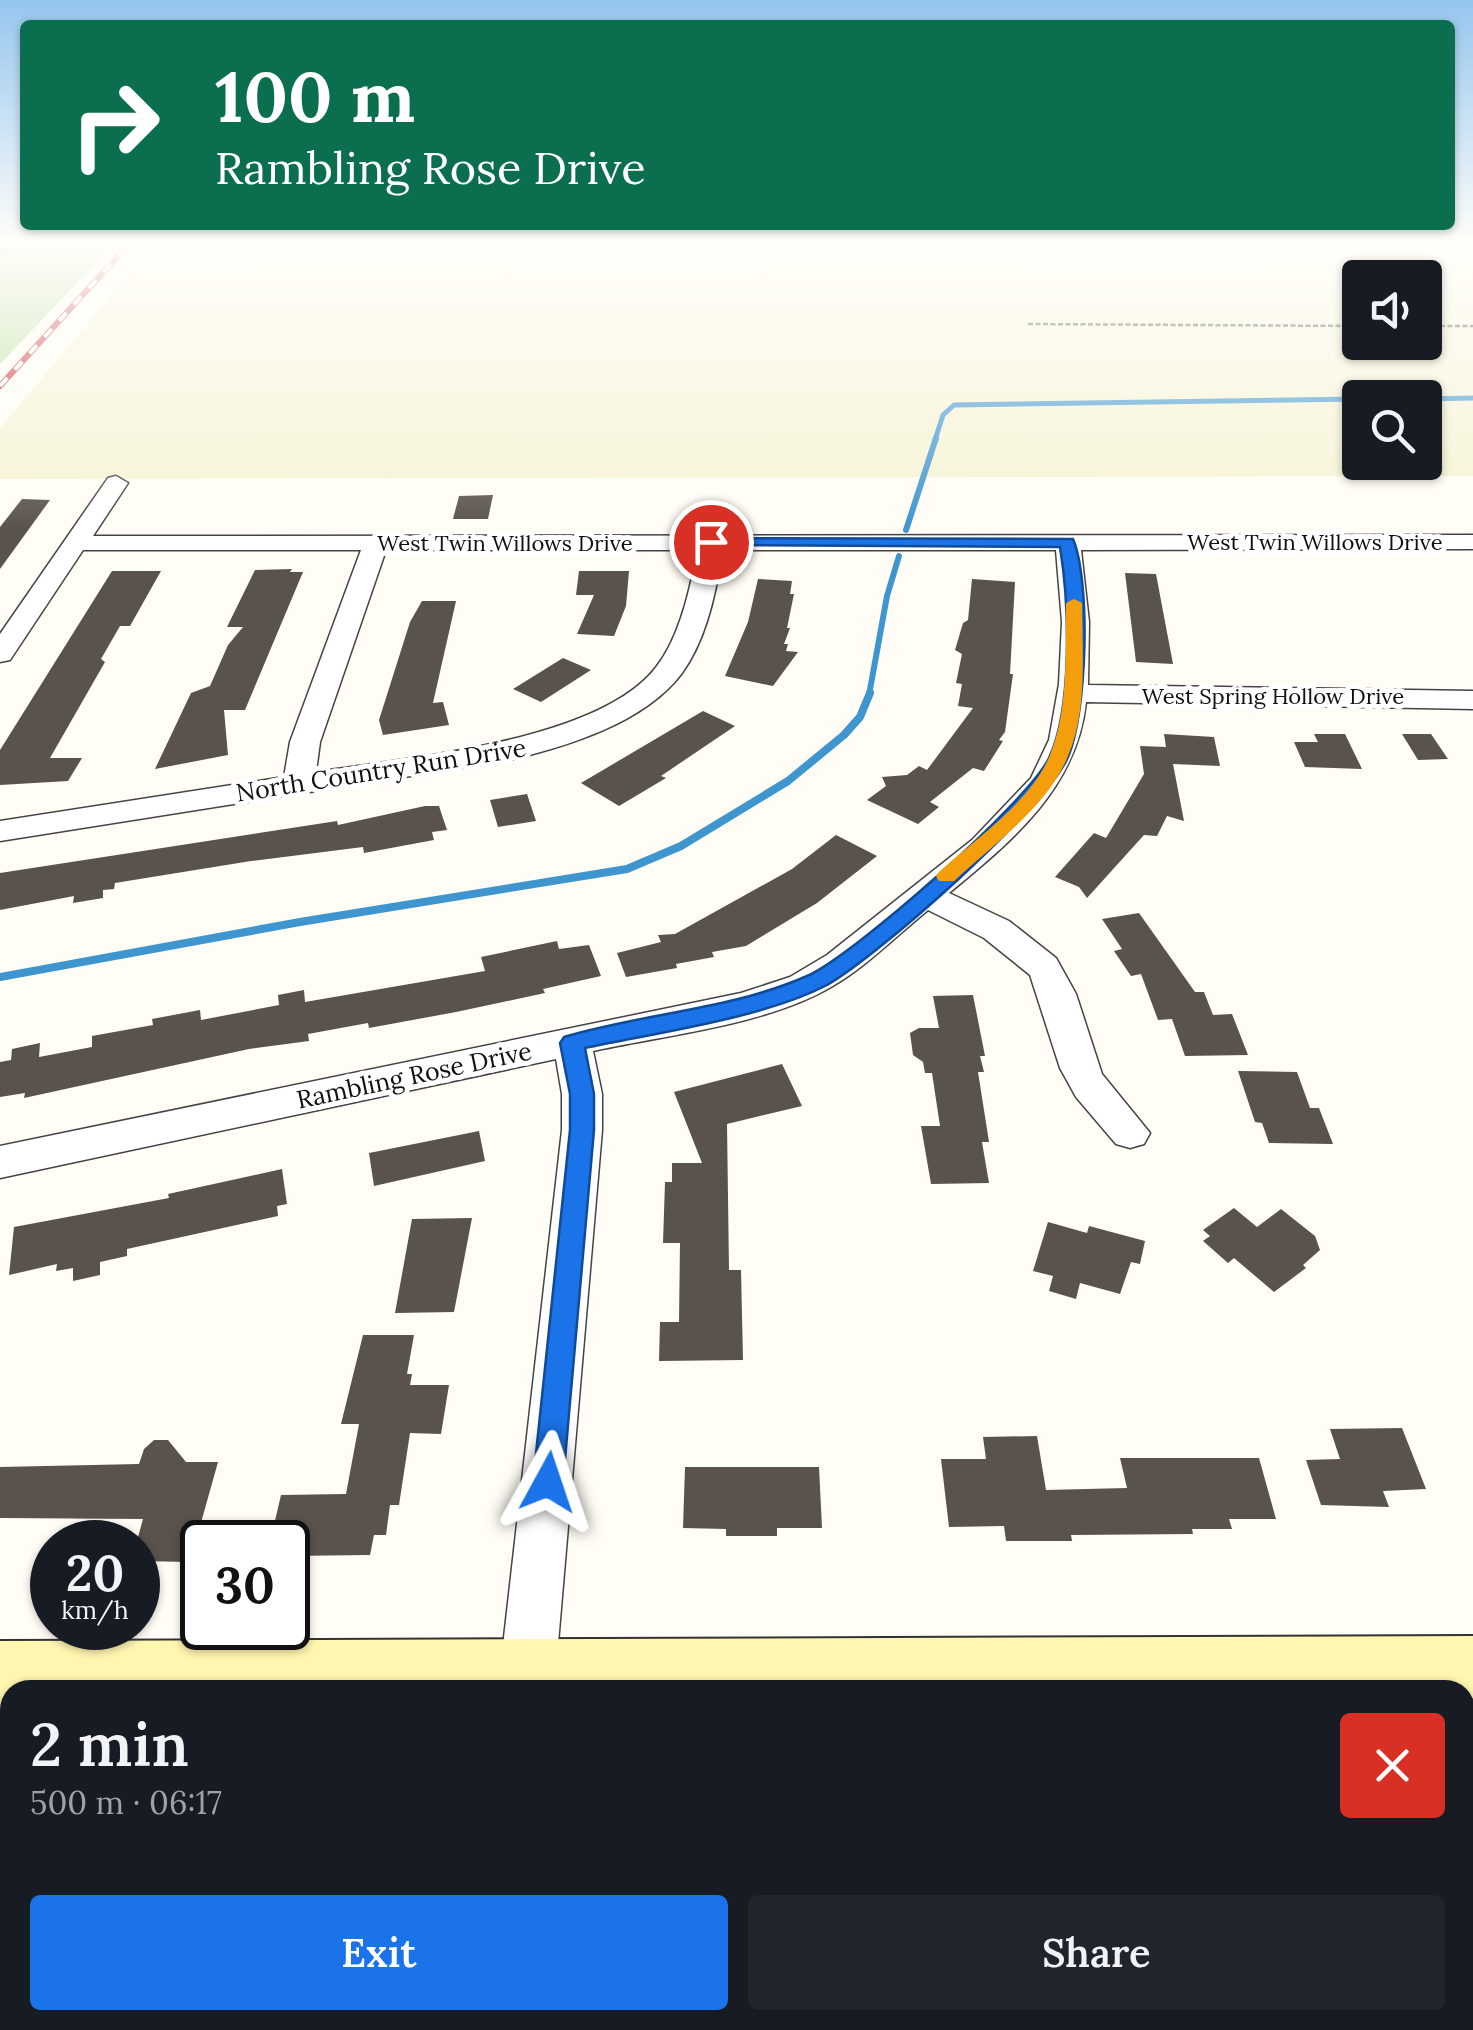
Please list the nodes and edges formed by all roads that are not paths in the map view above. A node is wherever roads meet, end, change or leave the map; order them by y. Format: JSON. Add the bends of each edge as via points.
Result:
{"nodes":[{"id":1,"x":116,"y":482,"type":"dead end"},
{"id":2,"x":711,"y":542,"type":"junction"},
{"id":3,"x":1067,"y":542,"type":"junction"},
{"id":4,"x":1473,"y":542,"type":"edge"},
{"id":5,"x":76,"y":543,"type":"junction"},
{"id":6,"x":376,"y":544,"type":"junction"},
{"id":7,"x":0,"y":654,"type":"edge"},
{"id":8,"x":1073,"y":693,"type":"junction"},
{"id":9,"x":1473,"y":700,"type":"edge"},
{"id":10,"x":300,"y":784,"type":"junction"},
{"id":11,"x":0,"y":831,"type":"edge"},
{"id":12,"x":925,"y":896,"type":"junction"},
{"id":13,"x":572,"y":1043,"type":"junction"},
{"id":14,"x":1130,"y":1133,"type":"dead end"},
{"id":15,"x":0,"y":1162,"type":"edge"},
{"id":16,"x":1473,"y":1675,"type":"edge"},
{"id":17,"x":527,"y":1680,"type":"edge"},
{"id":18,"x":947,"y":1680,"type":"edge"}],
"edges":[{"from":1,"to":5,"type":"street"},
{"from":2,"to":3,"type":"street","name":"West Twin Willows Drive"},
{"from":2,"to":6,"type":"street","name":"West Twin Willows Drive"},
{"from":2,"to":10,"type":"street","name":"North Country Run Drive","via":[[708,572],[670,668],[645,691],[535,746]]},
{"from":3,"to":4,"type":"street","name":"West Twin Willows Drive"},
{"from":3,"to":8,"type":"street","name":"Rambling Rose Drive","via":[[1074,586]]},
{"from":5,"to":6,"type":"street","name":"West Twin Willows Drive"},
{"from":5,"to":7,"type":"street"},
{"from":6,"to":10,"type":"street","via":[[305,742]]},
{"from":8,"to":9,"type":"street","name":"West Spring Hollow Drive"},
{"from":8,"to":12,"type":"street","name":"Rambling Rose Drive","via":[[1049,776]]},
{"from":10,"to":11,"type":"street","name":"North Country Run Drive"},
{"from":12,"to":13,"type":"street","name":"Rambling Rose Drive","via":[[818,980],[742,1006]]},
{"from":12,"to":14,"type":"street","via":[[964,912],[1036,960],[1052,981],[1083,1076]]},
{"from":13,"to":15,"type":"street","name":"Rambling Rose Drive"},
{"from":13,"to":17,"type":"street","via":[[582,1130]]},
{"from":16,"to":18,"type":"street"}]}
